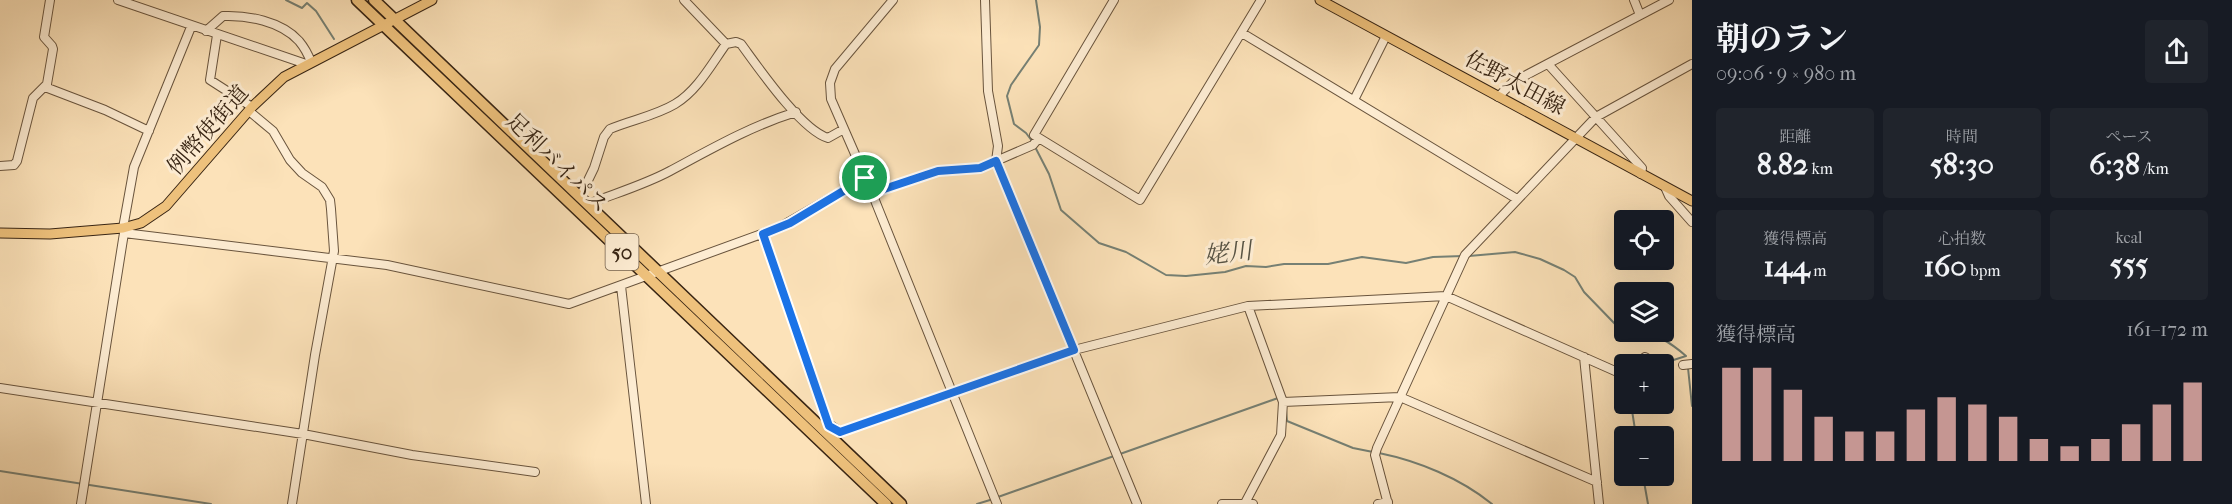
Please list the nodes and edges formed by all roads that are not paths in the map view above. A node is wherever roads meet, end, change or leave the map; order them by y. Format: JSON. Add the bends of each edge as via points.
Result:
{"nodes":[{"id":1,"x":50,"y":0,"type":"edge"},
{"id":2,"x":118,"y":0,"type":"edge"},
{"id":3,"x":357,"y":0,"type":"edge"},
{"id":4,"x":374,"y":0,"type":"edge"},
{"id":5,"x":432,"y":0,"type":"edge"},
{"id":6,"x":684,"y":0,"type":"edge"},
{"id":7,"x":893,"y":0,"type":"edge"},
{"id":8,"x":986,"y":0,"type":"edge"},
{"id":9,"x":1114,"y":0,"type":"edge"},
{"id":10,"x":1262,"y":0,"type":"edge"},
{"id":11,"x":1320,"y":0,"type":"edge"},
{"id":12,"x":1634,"y":0,"type":"edge"},
{"id":13,"x":1669,"y":0,"type":"edge"},
{"id":14,"x":1640,"y":15,"type":"junction"},
{"id":15,"x":396,"y":20,"type":"junction"},
{"id":16,"x":384,"y":26,"type":"junction"},
{"id":17,"x":192,"y":27,"type":"junction"},
{"id":18,"x":206,"y":31,"type":"junction"},
{"id":19,"x":1242,"y":33,"type":"junction"},
{"id":20,"x":217,"y":35,"type":"junction"},
{"id":21,"x":1386,"y":36,"type":"junction"},
{"id":22,"x":726,"y":45,"type":"junction"},
{"id":23,"x":309,"y":63,"type":"junction"},
{"id":24,"x":1548,"y":64,"type":"junction"},
{"id":25,"x":1692,"y":64,"type":"edge"},
{"id":26,"x":45,"y":87,"type":"junction"},
{"id":27,"x":1498,"y":97,"type":"junction"},
{"id":28,"x":1354,"y":100,"type":"junction"},
{"id":29,"x":251,"y":109,"type":"junction"},
{"id":30,"x":796,"y":112,"type":"junction"},
{"id":31,"x":1596,"y":117,"type":"junction"},
{"id":32,"x":844,"y":129,"type":"junction"},
{"id":33,"x":149,"y":131,"type":"junction"},
{"id":34,"x":1575,"y":138,"type":"junction"},
{"id":35,"x":1038,"y":139,"type":"junction"},
{"id":36,"x":996,"y":161,"type":"junction"},
{"id":37,"x":0,"y":166,"type":"edge"},
{"id":38,"x":1641,"y":174,"type":"junction"},
{"id":39,"x":865,"y":178,"type":"junction"},
{"id":40,"x":1665,"y":187,"type":"junction"},
{"id":41,"x":872,"y":193,"type":"junction"},
{"id":42,"x":1517,"y":199,"type":"junction"},
{"id":43,"x":584,"y":201,"type":"junction"},
{"id":44,"x":1692,"y":201,"type":"edge"},
{"id":45,"x":1692,"y":222,"type":"edge"},
{"id":46,"x":123,"y":231,"type":"junction"},
{"id":47,"x":0,"y":233,"type":"edge"},
{"id":48,"x":763,"y":234,"type":"junction"},
{"id":49,"x":332,"y":258,"type":"junction"},
{"id":50,"x":660,"y":273,"type":"junction"},
{"id":51,"x":645,"y":275,"type":"junction"},
{"id":52,"x":621,"y":286,"type":"junction"},
{"id":53,"x":1446,"y":296,"type":"junction"},
{"id":54,"x":1248,"y":306,"type":"junction"},
{"id":55,"x":1074,"y":350,"type":"junction"},
{"id":56,"x":1584,"y":357,"type":"junction"},
{"id":57,"x":1614,"y":370,"type":"edge"},
{"id":58,"x":0,"y":388,"type":"edge"},
{"id":59,"x":952,"y":392,"type":"junction"},
{"id":60,"x":1400,"y":397,"type":"junction"},
{"id":61,"x":97,"y":402,"type":"junction"},
{"id":62,"x":1283,"y":402,"type":"junction"},
{"id":63,"x":826,"y":428,"type":"junction"},
{"id":64,"x":303,"y":434,"type":"junction"},
{"id":65,"x":535,"y":472,"type":"dead end"},
{"id":66,"x":1597,"y":482,"type":"junction"},
{"id":67,"x":1249,"y":503,"type":"edge"},
{"id":68,"x":1388,"y":503,"type":"edge"},
{"id":69,"x":81,"y":504,"type":"edge"},
{"id":70,"x":292,"y":504,"type":"edge"},
{"id":71,"x":646,"y":504,"type":"edge"},
{"id":72,"x":886,"y":504,"type":"edge"},
{"id":73,"x":901,"y":504,"type":"edge"},
{"id":74,"x":997,"y":504,"type":"edge"},
{"id":75,"x":1137,"y":504,"type":"edge"},
{"id":76,"x":1222,"y":504,"type":"edge"},
{"id":77,"x":1378,"y":504,"type":"edge"},
{"id":78,"x":1599,"y":504,"type":"edge"}],
"edges":[{"from":1,"to":26,"type":"street","via":[[44,37],[53,49]]},
{"from":2,"to":17,"type":"street"},
{"from":3,"to":16,"type":"highway","name":"足利バイパス","number":"50"},
{"from":4,"to":15,"type":"highway","name":"足利バイパス","number":"50"},
{"from":5,"to":15,"type":"main road","name":"例幣使街道"},
{"from":6,"to":22,"type":"street"},
{"from":7,"to":32,"type":"street","via":[[831,76],[831,99]]},
{"from":8,"to":36,"type":"street","via":[[987,66],[998,146]]},
{"from":9,"to":35,"type":"street","via":[[1034,135]]},
{"from":10,"to":19,"type":"street"},
{"from":11,"to":21,"type":"main road","name":"佐野太田線"},
{"from":12,"to":14,"type":"street"},
{"from":13,"to":14,"type":"street"},
{"from":14,"to":24,"type":"street"},
{"from":15,"to":16,"type":"main road","name":"例幣使街道"},
{"from":15,"to":43,"type":"highway","name":"足利バイパス","number":"50"},
{"from":16,"to":23,"type":"main road","name":"例幣使街道"},
{"from":16,"to":51,"type":"highway","name":"足利バイパス","number":"50"},
{"from":17,"to":18,"type":"street"},
{"from":17,"to":33,"type":"street"},
{"from":18,"to":20,"type":"street"},
{"from":18,"to":23,"type":"street","via":[[223,16],[262,21],[295,37]]},
{"from":19,"to":28,"type":"street"},
{"from":19,"to":35,"type":"street","via":[[1140,200]]},
{"from":20,"to":23,"type":"street"},
{"from":20,"to":29,"type":"street","via":[[210,80]]},
{"from":21,"to":27,"type":"main road","name":"佐野太田線"},
{"from":21,"to":28,"type":"street"},
{"from":22,"to":30,"type":"street","via":[[741,44]]},
{"from":22,"to":43,"type":"street","via":[[690,94],[664,110],[610,129],[604,136]]},
{"from":23,"to":29,"type":"main road","name":"例幣使街道","via":[[273,85]]},
{"from":24,"to":27,"type":"street","via":[[1506,87]]},
{"from":24,"to":31,"type":"street"},
{"from":25,"to":31,"type":"street"},
{"from":26,"to":33,"type":"street"},
{"from":26,"to":37,"type":"street","via":[[33,98],[17,161]]},
{"from":27,"to":34,"type":"main road","name":"佐野太田線"},
{"from":28,"to":42,"type":"street"},
{"from":29,"to":46,"type":"main road","name":"例幣使街道","via":[[166,206]]},
{"from":29,"to":49,"type":"street","via":[[273,131],[290,160],[322,187],[330,200]]},
{"from":30,"to":32,"type":"street","via":[[825,138]]},
{"from":30,"to":43,"type":"street","via":[[718,144],[669,172]]},
{"from":31,"to":34,"type":"street"},
{"from":31,"to":38,"type":"street","via":[[1642,168]]},
{"from":32,"to":39,"type":"street"},
{"from":33,"to":46,"type":"street","via":[[134,167]]},
{"from":34,"to":38,"type":"main road","name":"佐野太田線"},
{"from":34,"to":42,"type":"street"},
{"from":35,"to":36,"type":"street"},
{"from":36,"to":41,"type":"street","via":[[980,168],[938,171]]},
{"from":36,"to":55,"type":"street"},
{"from":38,"to":40,"type":"main road","name":"佐野太田線"},
{"from":39,"to":41,"type":"street"},
{"from":39,"to":48,"type":"street","via":[[790,223]]},
{"from":40,"to":44,"type":"main road","name":"佐野太田線"},
{"from":40,"to":45,"type":"street"},
{"from":41,"to":59,"type":"street"},
{"from":42,"to":53,"type":"street","via":[[1465,255]]},
{"from":43,"to":50,"type":"highway","name":"足利バイパス","number":"50"},
{"from":46,"to":47,"type":"main road","name":"例幣使街道"},
{"from":46,"to":49,"type":"street"},
{"from":46,"to":61,"type":"street"},
{"from":48,"to":50,"type":"street"},
{"from":48,"to":63,"type":"street"},
{"from":49,"to":52,"type":"street","via":[[387,265],[569,304]]},
{"from":49,"to":64,"type":"street"},
{"from":50,"to":51,"type":"street"},
{"from":50,"to":63,"type":"highway","name":"足利バイパス","number":"50"},
{"from":51,"to":52,"type":"street"},
{"from":51,"to":72,"type":"highway","name":"足利バイパス","number":"50"},
{"from":52,"to":71,"type":"street"},
{"from":53,"to":54,"type":"street"},
{"from":53,"to":56,"type":"street"},
{"from":53,"to":60,"type":"street"},
{"from":54,"to":55,"type":"street"},
{"from":54,"to":62,"type":"street"},
{"from":55,"to":59,"type":"street"},
{"from":55,"to":75,"type":"street"},
{"from":56,"to":57,"type":"street"},
{"from":56,"to":66,"type":"street"},
{"from":58,"to":61,"type":"street"},
{"from":59,"to":63,"type":"street","via":[[840,432]]},
{"from":59,"to":74,"type":"street"},
{"from":60,"to":62,"type":"street"},
{"from":60,"to":66,"type":"street"},
{"from":60,"to":68,"type":"street","via":[[1375,455]]},
{"from":61,"to":64,"type":"street"},
{"from":61,"to":69,"type":"street"},
{"from":62,"to":67,"type":"street","via":[[1281,435]]},
{"from":63,"to":73,"type":"highway","name":"足利バイパス","number":"50"},
{"from":64,"to":65,"type":"street","via":[[412,455]]},
{"from":64,"to":70,"type":"street"},
{"from":66,"to":78,"type":"street"},
{"from":67,"to":76,"type":"street"},
{"from":68,"to":77,"type":"street"}]}
